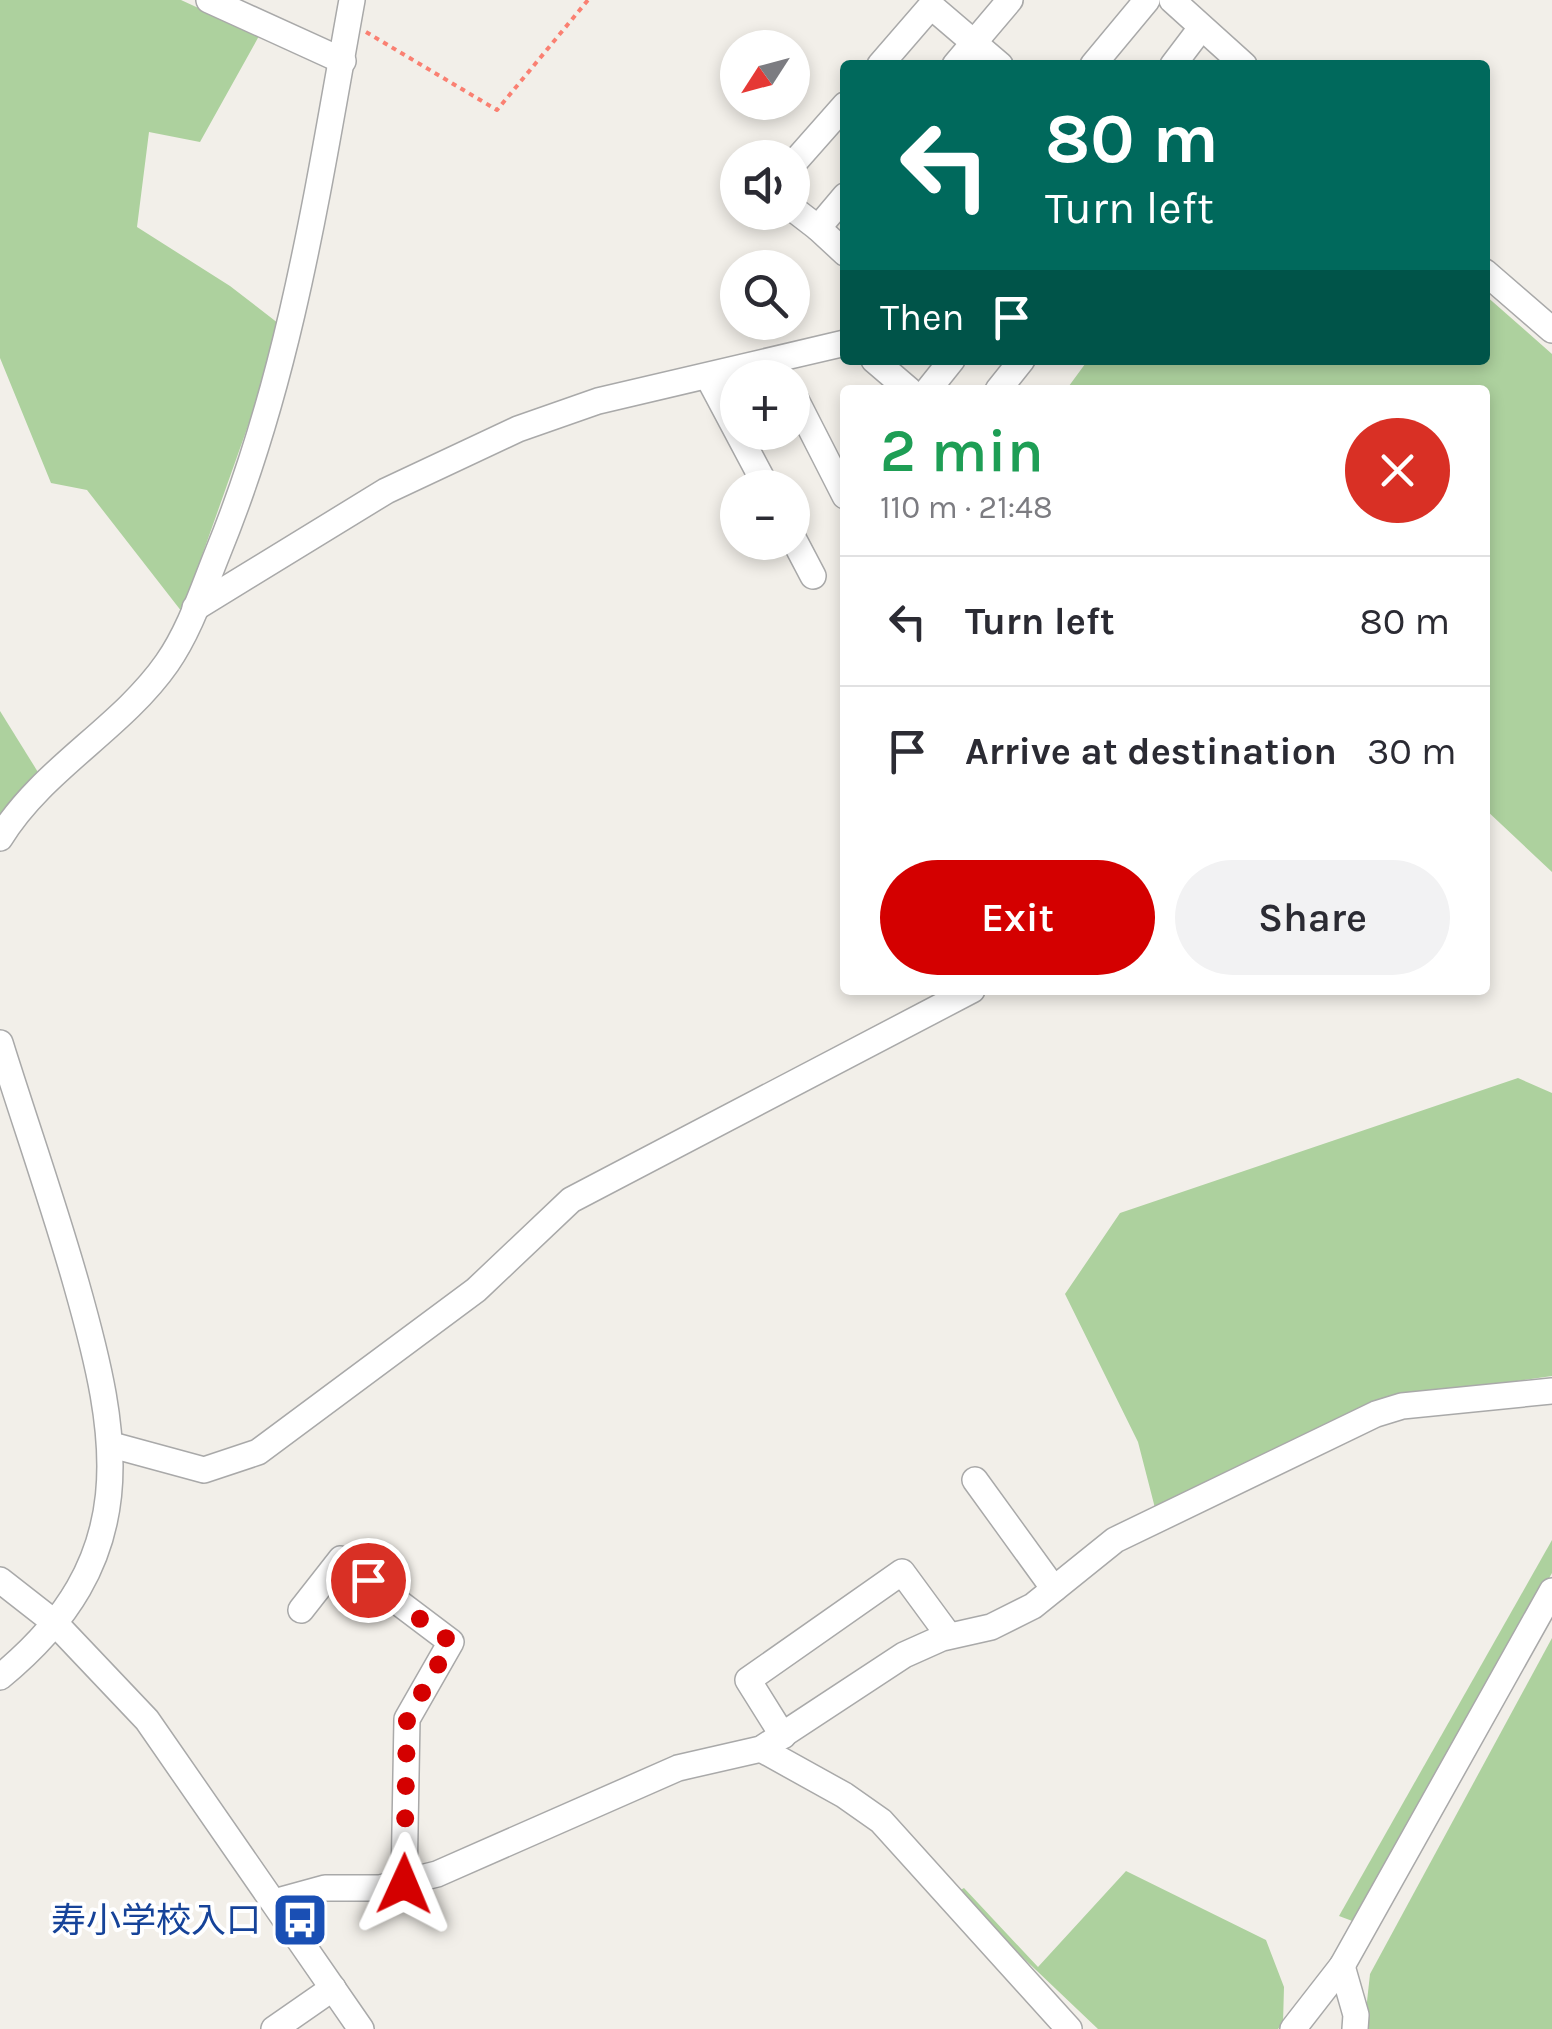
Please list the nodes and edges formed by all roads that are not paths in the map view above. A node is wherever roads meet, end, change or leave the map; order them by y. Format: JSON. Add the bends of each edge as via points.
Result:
{"nodes":[{"id":1,"x":208,"y":0,"type":"edge"},
{"id":2,"x":1010,"y":0,"type":"edge"},
{"id":3,"x":1147,"y":0,"type":"edge"},
{"id":4,"x":1172,"y":0,"type":"edge"},
{"id":5,"x":350,"y":11,"type":"edge"},
{"id":6,"x":1201,"y":28,"type":"junction"},
{"id":7,"x":974,"y":42,"type":"junction"},
{"id":8,"x":884,"y":60,"type":"edge"},
{"id":9,"x":959,"y":60,"type":"edge"},
{"id":10,"x":994,"y":60,"type":"edge"},
{"id":11,"x":1096,"y":60,"type":"edge"},
{"id":12,"x":1176,"y":60,"type":"edge"},
{"id":13,"x":1238,"y":60,"type":"edge"},
{"id":14,"x":343,"y":61,"type":"junction"},
{"id":15,"x":840,"y":111,"type":"edge"},
{"id":16,"x":810,"y":145,"type":"edge"},
{"id":17,"x":840,"y":202,"type":"edge"},
{"id":18,"x":810,"y":222,"type":"edge"},
{"id":19,"x":818,"y":228,"type":"junction"},
{"id":20,"x":840,"y":248,"type":"edge"},
{"id":21,"x":1490,"y":276,"type":"edge"},
{"id":22,"x":1552,"y":330,"type":"edge"},
{"id":23,"x":840,"y":346,"type":"edge"},
{"id":24,"x":804,"y":360,"type":"edge"},
{"id":25,"x":880,"y":365,"type":"edge"},
{"id":26,"x":948,"y":365,"type":"edge"},
{"id":27,"x":720,"y":376,"type":"edge"},
{"id":28,"x":708,"y":377,"type":"junction"},
{"id":29,"x":903,"y":385,"type":"edge"},
{"id":30,"x":932,"y":385,"type":"edge"},
{"id":31,"x":810,"y":427,"type":"edge"},
{"id":32,"x":757,"y":470,"type":"edge"},
{"id":33,"x":840,"y":486,"type":"edge"},
{"id":34,"x":805,"y":560,"type":"edge"},
{"id":35,"x":813,"y":576,"type":"dead end"},
{"id":36,"x":195,"y":608,"type":"junction"},
{"id":37,"x":0,"y":838,"type":"edge"},
{"id":38,"x":962,"y":995,"type":"edge"},
{"id":39,"x":0,"y":1043,"type":"edge"},
{"id":40,"x":1552,"y":1390,"type":"edge"},
{"id":41,"x":112,"y":1445,"type":"junction"},
{"id":42,"x":975,"y":1480,"type":"dead end"},
{"id":43,"x":0,"y":1580,"type":"edge"},
{"id":44,"x":1054,"y":1589,"type":"junction"},
{"id":45,"x":1552,"y":1592,"type":"edge"},
{"id":46,"x":301,"y":1610,"type":"dead end"},
{"id":47,"x":55,"y":1623,"type":"junction"},
{"id":48,"x":949,"y":1636,"type":"junction"},
{"id":49,"x":0,"y":1678,"type":"edge"},
{"id":50,"x":772,"y":1742,"type":"junction"},
{"id":51,"x":404,"y":1884,"type":"junction"},
{"id":52,"x":274,"y":1902,"type":"junction"},
{"id":53,"x":1342,"y":1966,"type":"junction"},
{"id":54,"x":332,"y":1988,"type":"junction"},
{"id":55,"x":274,"y":2029,"type":"edge"},
{"id":56,"x":361,"y":2029,"type":"edge"},
{"id":57,"x":1068,"y":2029,"type":"edge"},
{"id":58,"x":1293,"y":2029,"type":"edge"},
{"id":59,"x":1355,"y":2029,"type":"edge"}],
"edges":[{"from":1,"to":14,"type":"street"},
{"from":2,"to":7,"type":"street"},
{"from":3,"to":11,"type":"street"},
{"from":4,"to":6,"type":"street"},
{"from":5,"to":14,"type":"street"},
{"from":6,"to":12,"type":"street"},
{"from":6,"to":13,"type":"street"},
{"from":7,"to":8,"type":"street","via":[[932,6]]},
{"from":7,"to":9,"type":"street"},
{"from":7,"to":10,"type":"street"},
{"from":14,"to":36,"type":"street","via":[[285,352],[241,494]]},
{"from":15,"to":16,"type":"street"},
{"from":17,"to":19,"type":"street"},
{"from":18,"to":19,"type":"street"},
{"from":19,"to":20,"type":"street"},
{"from":21,"to":22,"type":"street"},
{"from":23,"to":24,"type":"street"},
{"from":25,"to":29,"type":"street"},
{"from":26,"to":30,"type":"street"},
{"from":27,"to":28,"type":"street"},
{"from":28,"to":32,"type":"street"},
{"from":28,"to":36,"type":"street","via":[[598,401],[450,458]]},
{"from":31,"to":33,"type":"street"},
{"from":34,"to":35,"type":"street"},
{"from":36,"to":37,"type":"street","via":[[166,666],[30,797]]},
{"from":38,"to":41,"type":"street","via":[[572,1200],[476,1290],[258,1452],[204,1470]]},
{"from":39,"to":41,"type":"street","via":[[103,1380]]},
{"from":40,"to":44,"type":"street","via":[[1376,1414],[1115,1540]]},
{"from":41,"to":47,"type":"street","via":[[91,1561]]},
{"from":42,"to":44,"type":"street"},
{"from":43,"to":47,"type":"street"},
{"from":44,"to":48,"type":"street","via":[[991,1627]]},
{"from":45,"to":53,"type":"street"},
{"from":46,"to":51,"type":"street","via":[[341,1559],[451,1642],[407,1719]]},
{"from":47,"to":49,"type":"street"},
{"from":47,"to":52,"type":"street","via":[[147,1720]]},
{"from":48,"to":50,"type":"street","via":[[904,1655]]},
{"from":48,"to":50,"type":"street","via":[[902,1572],[748,1680]]},
{"from":50,"to":51,"type":"street","via":[[678,1768]]},
{"from":50,"to":57,"type":"street","via":[[881,1821]]},
{"from":51,"to":52,"type":"street","via":[[325,1888]]},
{"from":52,"to":54,"type":"street"},
{"from":53,"to":58,"type":"street"},
{"from":53,"to":59,"type":"street"},
{"from":54,"to":55,"type":"street"},
{"from":54,"to":56,"type":"street"}]}
